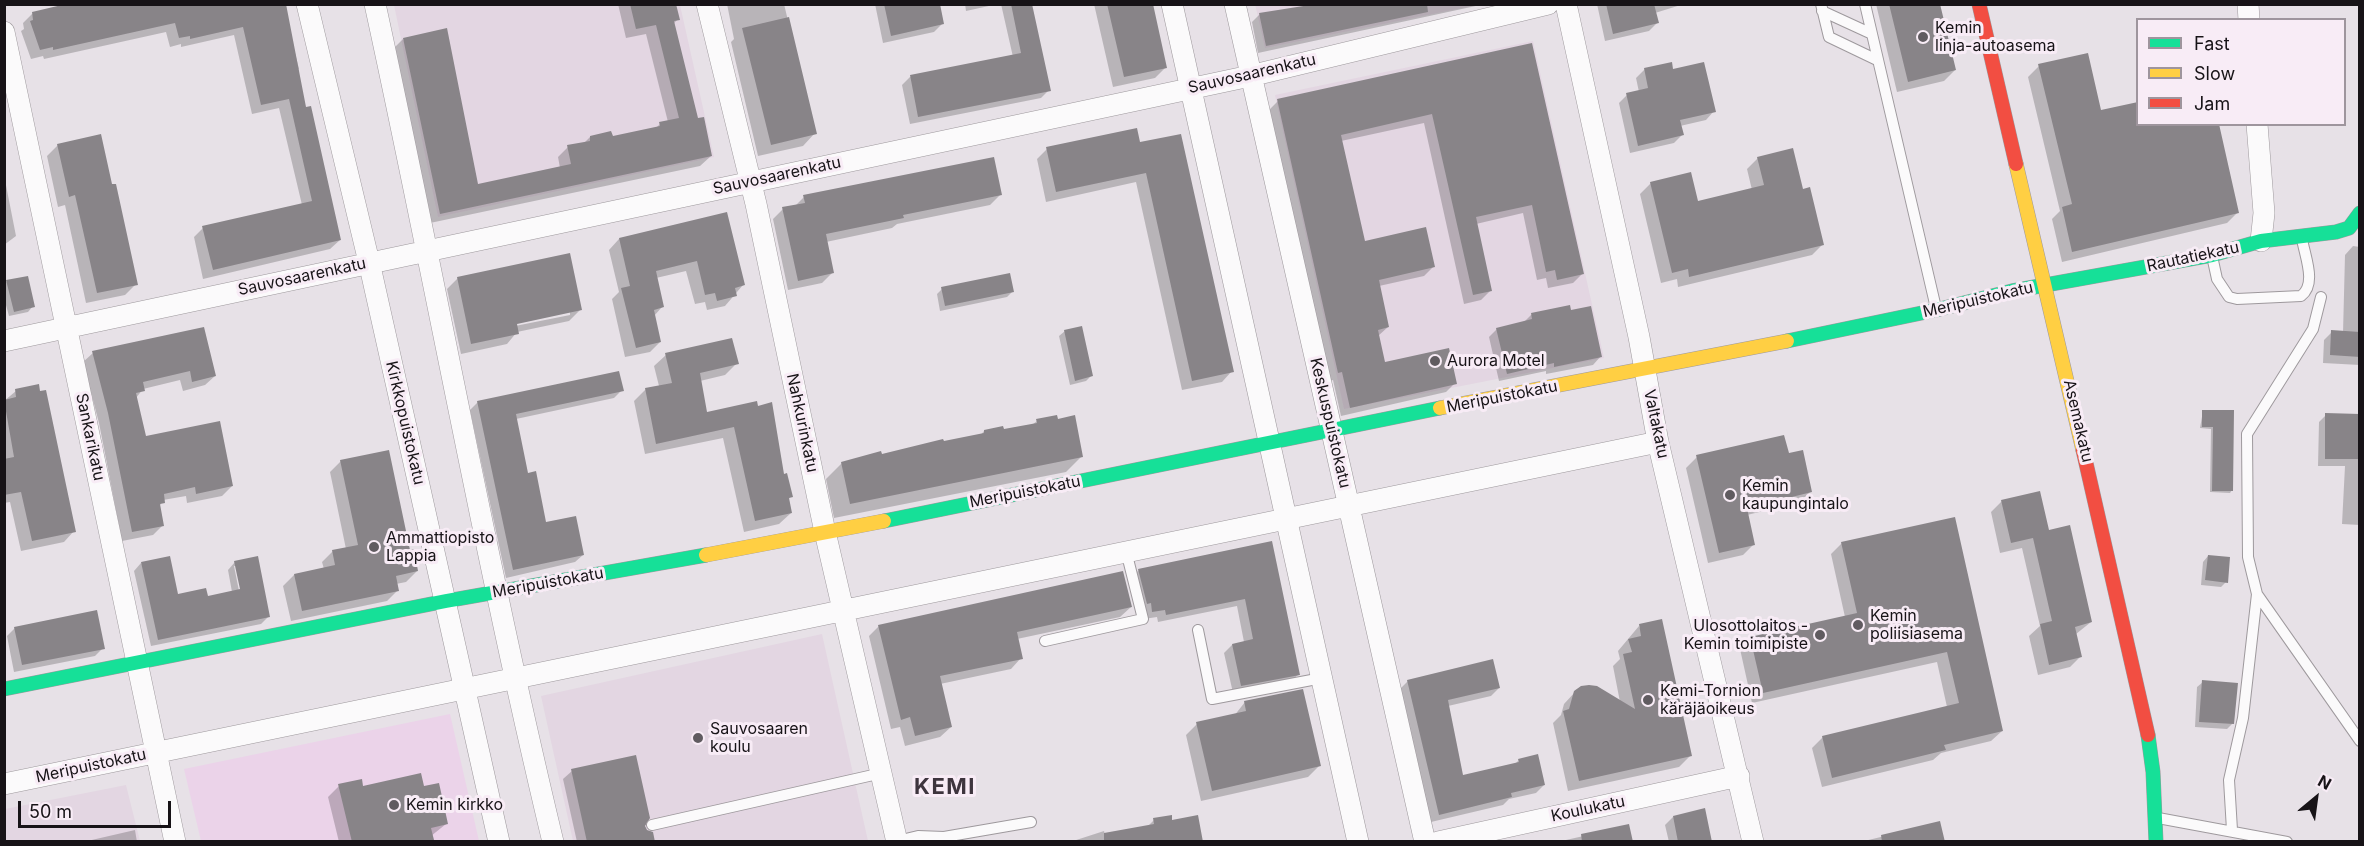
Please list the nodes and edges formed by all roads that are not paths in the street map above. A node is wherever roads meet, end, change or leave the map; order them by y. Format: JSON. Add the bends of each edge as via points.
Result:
{"nodes":[{"id":1,"x":308,"y":4,"type":"edge"},
{"id":2,"x":375,"y":4,"type":"edge"},
{"id":3,"x":707,"y":4,"type":"edge"},
{"id":4,"x":1172,"y":4,"type":"edge"},
{"id":5,"x":1235,"y":4,"type":"edge"},
{"id":6,"x":1548,"y":4,"type":"edge"},
{"id":7,"x":1566,"y":4,"type":"edge"},
{"id":8,"x":1979,"y":4,"type":"edge"},
{"id":9,"x":1864,"y":6,"type":"edge"},
{"id":10,"x":1821,"y":8,"type":"edge"},
{"id":11,"x":4,"y":32,"type":"edge"},
{"id":12,"x":1872,"y":34,"type":"junction"},
{"id":13,"x":1878,"y":60,"type":"junction"},
{"id":14,"x":1250,"y":76,"type":"junction"},
{"id":15,"x":1191,"y":88,"type":"junction"},
{"id":16,"x":2257,"y":126,"type":"edge"},
{"id":17,"x":750,"y":182,"type":"junction"},
{"id":18,"x":2360,"y":213,"type":"edge"},
{"id":19,"x":2301,"y":236,"type":"junction"},
{"id":20,"x":2261,"y":241,"type":"junction"},
{"id":21,"x":428,"y":249,"type":"junction"},
{"id":22,"x":2212,"y":255,"type":"junction"},
{"id":23,"x":369,"y":262,"type":"junction"},
{"id":24,"x":2044,"y":285,"type":"junction"},
{"id":25,"x":2321,"y":297,"type":"dead end"},
{"id":26,"x":1936,"y":310,"type":"junction"},
{"id":27,"x":67,"y":328,"type":"junction"},
{"id":28,"x":4,"y":341,"type":"edge"},
{"id":29,"x":1645,"y":370,"type":"junction"},
{"id":30,"x":1330,"y":429,"type":"junction"},
{"id":31,"x":1658,"y":442,"type":"junction"},
{"id":32,"x":1269,"y":444,"type":"junction"},
{"id":33,"x":1349,"y":504,"type":"junction"},
{"id":34,"x":1287,"y":519,"type":"junction"},
{"id":35,"x":825,"y":532,"type":"junction"},
{"id":36,"x":1126,"y":552,"type":"junction"},
{"id":37,"x":498,"y":592,"type":"junction"},
{"id":38,"x":2257,"y":594,"type":"junction"},
{"id":39,"x":446,"y":601,"type":"junction"},
{"id":40,"x":844,"y":609,"type":"junction"},
{"id":41,"x":1198,"y":630,"type":"dead end"},
{"id":42,"x":1045,"y":641,"type":"dead end"},
{"id":43,"x":137,"y":662,"type":"junction"},
{"id":44,"x":1322,"y":678,"type":"junction"},
{"id":45,"x":514,"y":679,"type":"junction"},
{"id":46,"x":465,"y":688,"type":"junction"},
{"id":47,"x":4,"y":689,"type":"edge"},
{"id":48,"x":2360,"y":741,"type":"edge"},
{"id":49,"x":156,"y":752,"type":"junction"},
{"id":50,"x":882,"y":772,"type":"junction"},
{"id":51,"x":1739,"y":776,"type":"junction"},
{"id":52,"x":4,"y":784,"type":"edge"},
{"id":53,"x":2155,"y":818,"type":"junction"},
{"id":54,"x":1032,"y":822,"type":"dead end"},
{"id":55,"x":652,"y":825,"type":"dead end"},
{"id":56,"x":2232,"y":830,"type":"junction"},
{"id":57,"x":897,"y":841,"type":"edge"},
{"id":58,"x":174,"y":842,"type":"edge"},
{"id":59,"x":499,"y":842,"type":"edge"},
{"id":60,"x":553,"y":842,"type":"edge"},
{"id":61,"x":1358,"y":842,"type":"edge"},
{"id":62,"x":1425,"y":842,"type":"edge"},
{"id":63,"x":1438,"y":842,"type":"edge"},
{"id":64,"x":1753,"y":842,"type":"edge"},
{"id":65,"x":2156,"y":842,"type":"edge"},
{"id":66,"x":2287,"y":842,"type":"edge"}],
"edges":[{"from":1,"to":23,"type":"street","name":"Kirkkopuistokatu"},
{"from":2,"to":21,"type":"street"},
{"from":3,"to":17,"type":"street","name":"Nahkurinkatu"},
{"from":4,"to":15,"type":"street"},
{"from":5,"to":14,"type":"street","name":"Keskuspuistokatu"},
{"from":6,"to":14,"type":"street","name":"Sauvosaarenkatu"},
{"from":7,"to":29,"type":"street","name":"Valtakatu"},
{"from":8,"to":24,"type":"street","name":"Asemakatu"},
{"from":9,"to":12,"type":"lane"},
{"from":10,"to":12,"type":"lane"},
{"from":10,"to":13,"type":"lane","via":[[1829,37]]},
{"from":11,"to":27,"type":"street","name":"Sankarikatu"},
{"from":12,"to":13,"type":"lane"},
{"from":13,"to":26,"type":"lane"},
{"from":14,"to":15,"type":"street","name":"Sauvosaarenkatu"},
{"from":14,"to":30,"type":"street","name":"Keskuspuistokatu"},
{"from":15,"to":17,"type":"street","name":"Sauvosaarenkatu"},
{"from":15,"to":32,"type":"street"},
{"from":16,"to":20,"type":"street","name":"Rautatiekatu","via":[[2264,213]]},
{"from":17,"to":21,"type":"street","name":"Sauvosaarenkatu"},
{"from":17,"to":35,"type":"street","name":"Nahkurinkatu"},
{"from":18,"to":19,"type":"street","via":[[2349,228]]},
{"from":19,"to":20,"type":"street"},
{"from":19,"to":22,"type":"lane","via":[[2310,283],[2301,296],[2229,297],[2217,279]]},
{"from":20,"to":22,"type":"street","name":"Rautatiekatu"},
{"from":21,"to":23,"type":"street","name":"Sauvosaarenkatu"},
{"from":21,"to":37,"type":"street"},
{"from":22,"to":24,"type":"street","name":"Rautatiekatu"},
{"from":23,"to":27,"type":"street","name":"Sauvosaarenkatu"},
{"from":23,"to":39,"type":"street","name":"Kirkkopuistokatu"},
{"from":24,"to":26,"type":"street","name":"Meripuistokatu"},
{"from":24,"to":53,"type":"street","name":"Asemakatu","via":[[2145,713]]},
{"from":25,"to":38,"type":"lane","via":[[2313,329],[2247,434],[2248,557]]},
{"from":26,"to":29,"type":"street","name":"Meripuistokatu"},
{"from":27,"to":28,"type":"street","name":"Sauvosaarenkatu"},
{"from":27,"to":43,"type":"street","name":"Sankarikatu"},
{"from":29,"to":30,"type":"street","name":"Meripuistokatu"},
{"from":29,"to":31,"type":"street","name":"Valtakatu"},
{"from":30,"to":32,"type":"street","name":"Meripuistokatu"},
{"from":30,"to":33,"type":"street","name":"Keskuspuistokatu"},
{"from":31,"to":33,"type":"street","name":"Meripuistokatu"},
{"from":31,"to":51,"type":"street","name":"Valtakatu"},
{"from":32,"to":34,"type":"street"},
{"from":32,"to":35,"type":"street","name":"Meripuistokatu"},
{"from":33,"to":34,"type":"street","name":"Meripuistokatu"},
{"from":33,"to":62,"type":"street","name":"Keskuspuistokatu"},
{"from":34,"to":36,"type":"street","name":"Meripuistokatu"},
{"from":34,"to":44,"type":"street"},
{"from":35,"to":37,"type":"street","name":"Meripuistokatu"},
{"from":35,"to":40,"type":"street","name":"Nahkurinkatu"},
{"from":36,"to":40,"type":"street","name":"Meripuistokatu"},
{"from":36,"to":42,"type":"lane","via":[[1143,619]]},
{"from":37,"to":39,"type":"street","name":"Meripuistokatu"},
{"from":37,"to":45,"type":"street"},
{"from":38,"to":48,"type":"lane"},
{"from":38,"to":56,"type":"lane","via":[[2243,718],[2229,780]]},
{"from":39,"to":43,"type":"street","name":"Meripuistokatu"},
{"from":39,"to":46,"type":"street","name":"Kirkkopuistokatu"},
{"from":40,"to":45,"type":"street","name":"Meripuistokatu"},
{"from":40,"to":50,"type":"street","name":"Nahkurinkatu"},
{"from":41,"to":44,"type":"lane","via":[[1212,699]]},
{"from":43,"to":47,"type":"street","name":"Meripuistokatu"},
{"from":43,"to":49,"type":"street","name":"Sankarikatu"},
{"from":44,"to":61,"type":"street"},
{"from":45,"to":46,"type":"street","name":"Meripuistokatu"},
{"from":45,"to":60,"type":"street"},
{"from":46,"to":49,"type":"street","name":"Meripuistokatu"},
{"from":46,"to":59,"type":"street","name":"Kirkkopuistokatu"},
{"from":49,"to":52,"type":"street","name":"Meripuistokatu"},
{"from":49,"to":58,"type":"street","name":"Sankarikatu"},
{"from":50,"to":55,"type":"lane"},
{"from":50,"to":57,"type":"street","name":"Nahkurinkatu"},
{"from":51,"to":63,"type":"street","name":"Koulukatu"},
{"from":51,"to":64,"type":"street","name":"Valtakatu"},
{"from":53,"to":56,"type":"lane"},
{"from":53,"to":65,"type":"street","name":"Asemakatu"},
{"from":54,"to":57,"type":"lane"},
{"from":56,"to":66,"type":"lane"}]}
